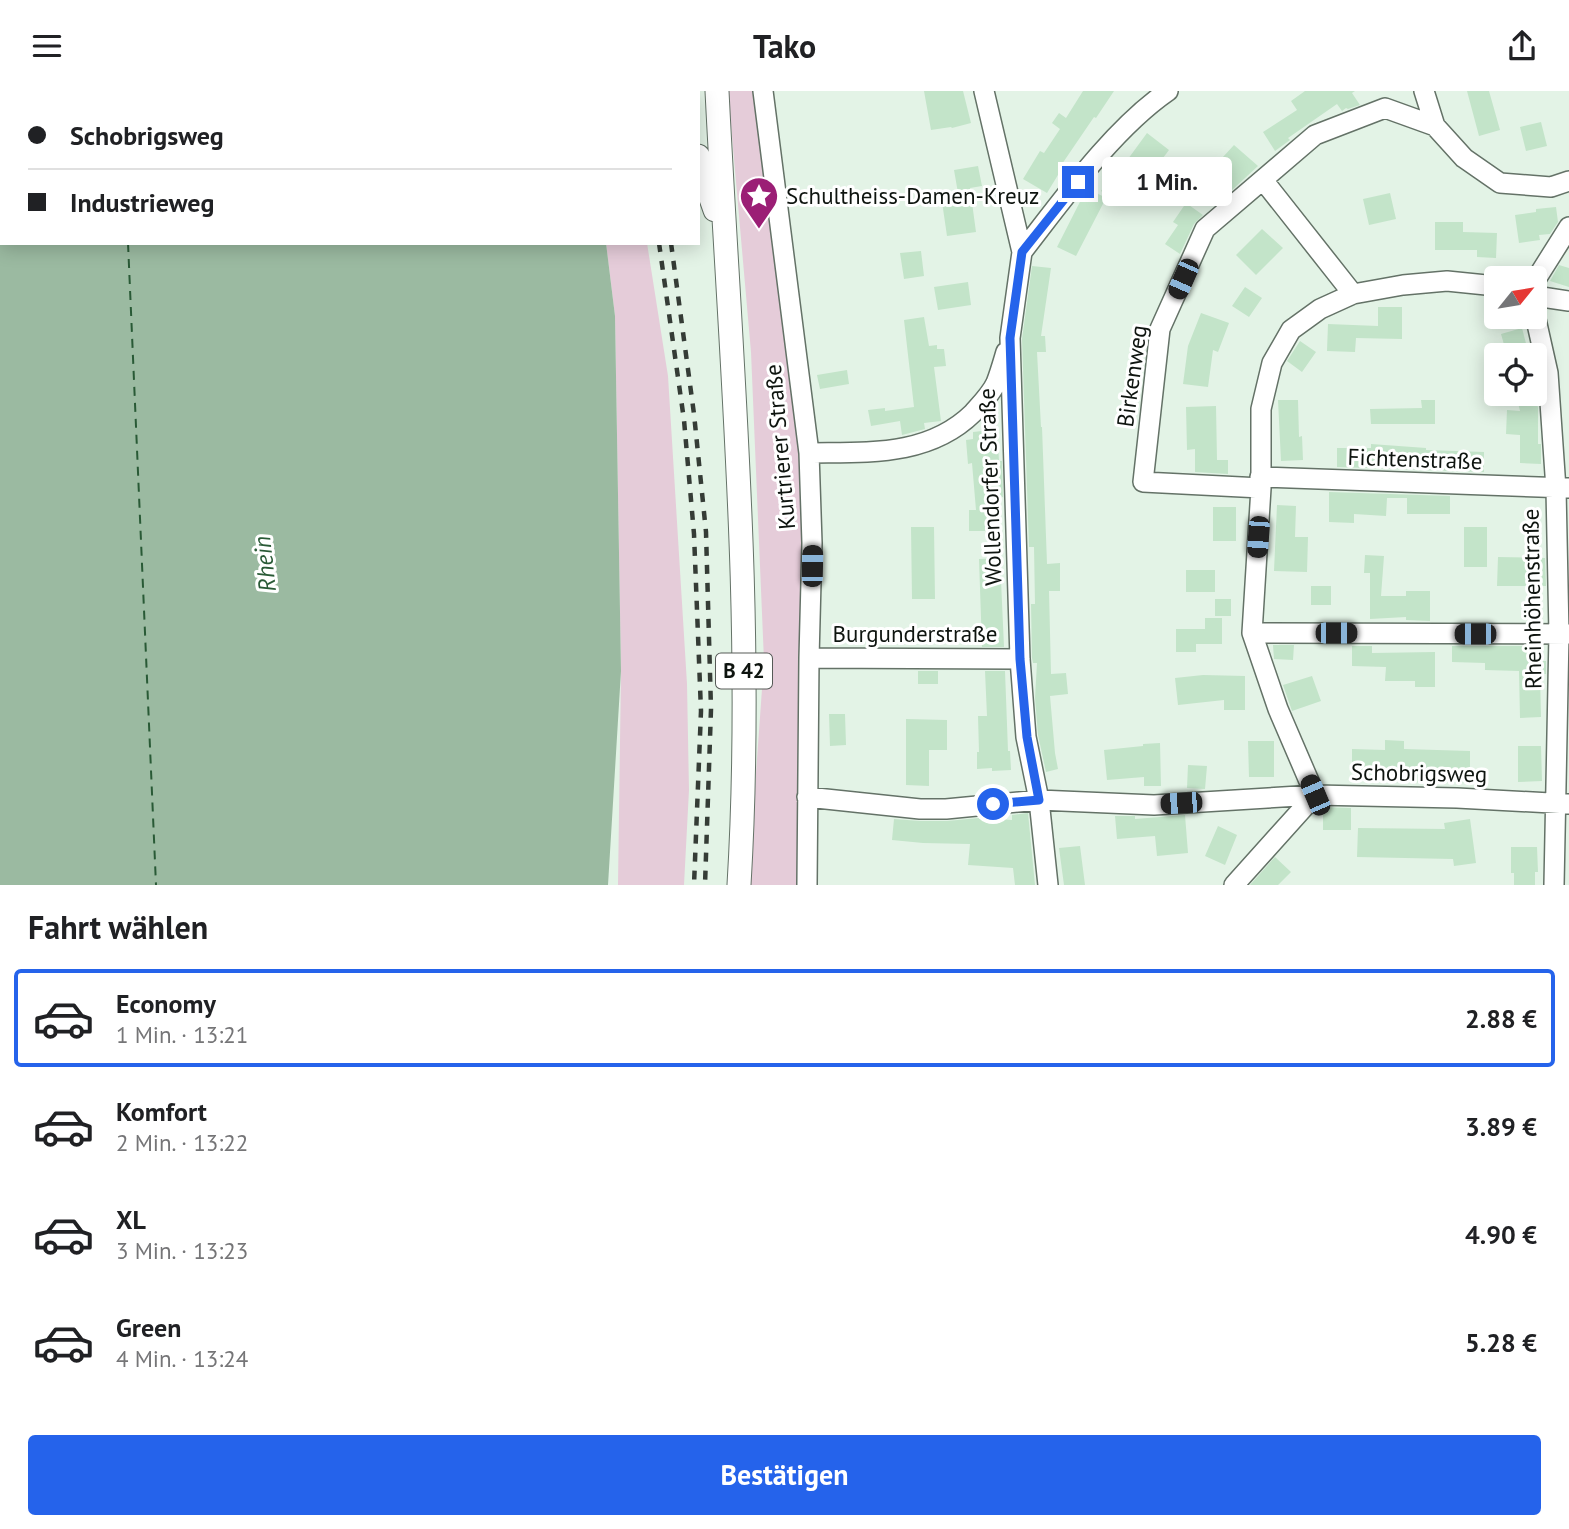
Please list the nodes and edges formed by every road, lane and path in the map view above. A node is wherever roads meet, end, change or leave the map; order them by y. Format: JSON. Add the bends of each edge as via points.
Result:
{"nodes":[{"id":1,"x":717,"y":91,"type":"edge"},
{"id":2,"x":763,"y":91,"type":"edge"},
{"id":3,"x":984,"y":91,"type":"edge"},
{"id":4,"x":1168,"y":91,"type":"edge"},
{"id":5,"x":1424,"y":91,"type":"edge"},
{"id":6,"x":1435,"y":126,"type":"junction"},
{"id":7,"x":700,"y":164,"type":"edge"},
{"id":8,"x":1263,"y":180,"type":"junction"},
{"id":9,"x":1569,"y":181,"type":"edge"},
{"id":10,"x":1569,"y":227,"type":"edge"},
{"id":11,"x":723,"y":231,"type":"junction"},
{"id":12,"x":1022,"y":252,"type":"junction"},
{"id":13,"x":1544,"y":266,"type":"edge"},
{"id":14,"x":1484,"y":285,"type":"edge"},
{"id":15,"x":1353,"y":294,"type":"junction"},
{"id":16,"x":1547,"y":298,"type":"edge"},
{"id":17,"x":1569,"y":301,"type":"edge"},
{"id":18,"x":1539,"y":329,"type":"edge"},
{"id":19,"x":1010,"y":338,"type":"junction"},
{"id":20,"x":809,"y":453,"type":"junction"},
{"id":21,"x":1260,"y":483,"type":"junction"},
{"id":22,"x":1562,"y":489,"type":"edge"},
{"id":23,"x":1252,"y":633,"type":"junction"},
{"id":24,"x":1564,"y":634,"type":"edge"},
{"id":25,"x":809,"y":657,"type":"junction"},
{"id":26,"x":1020,"y":659,"type":"junction"},
{"id":27,"x":1315,"y":795,"type":"junction"},
{"id":28,"x":807,"y":797,"type":"junction"},
{"id":29,"x":1039,"y":800,"type":"junction"},
{"id":30,"x":1562,"y":804,"type":"edge"},
{"id":31,"x":739,"y":885,"type":"edge"},
{"id":32,"x":807,"y":885,"type":"edge"},
{"id":33,"x":1048,"y":885,"type":"edge"},
{"id":34,"x":1234,"y":885,"type":"edge"},
{"id":35,"x":1553,"y":885,"type":"edge"}],
"edges":[{"from":1,"to":11,"type":"main road","number":"B 42"},
{"from":2,"to":20,"type":"street","name":"Kurtrierer Straße"},
{"from":3,"to":12,"type":"street","name":"Wollendorfer Straße"},
{"from":4,"to":12,"type":"street","via":[[1110,143]]},
{"from":5,"to":6,"type":"street"},
{"from":6,"to":8,"type":"street","name":"Birkenweg","via":[[1384,108],[1315,135]]},
{"from":6,"to":9,"type":"street","via":[[1464,158],[1500,183],[1551,187]]},
{"from":7,"to":11,"type":"main road","number":"B 42"},
{"from":8,"to":15,"type":"street"},
{"from":8,"to":21,"type":"street","name":"Birkenweg","via":[[1205,229],[1160,330],[1143,482]]},
{"from":10,"to":13,"type":"street"},
{"from":11,"to":31,"type":"main road","number":"B 42","via":[[742,548],[744,733]]},
{"from":12,"to":19,"type":"street","name":"Wollendorfer Straße"},
{"from":14,"to":15,"type":"street","via":[[1447,281]]},
{"from":15,"to":21,"type":"street","via":[[1320,309],[1291,330],[1272,363],[1261,409]]},
{"from":16,"to":17,"type":"street"},
{"from":18,"to":22,"type":"street","name":"Rheinhöhenstraße"},
{"from":19,"to":20,"type":"street","via":[[996,384],[983,403],[927,443],[905,449]]},
{"from":19,"to":26,"type":"street","name":"Wollendorfer Straße"},
{"from":20,"to":25,"type":"street","name":"Kurtrierer Straße"},
{"from":21,"to":22,"type":"street","name":"Fichtenstraße"},
{"from":21,"to":23,"type":"street"},
{"from":22,"to":24,"type":"street","name":"Rheinhöhenstraße"},
{"from":23,"to":24,"type":"street"},
{"from":23,"to":27,"type":"street"},
{"from":24,"to":30,"type":"street","name":"Rheinhöhenstraße"},
{"from":25,"to":26,"type":"street","name":"Burgunderstraße"},
{"from":25,"to":28,"type":"street","name":"Kurtrierer Straße"},
{"from":26,"to":29,"type":"street","name":"Wollendorfer Straße"},
{"from":27,"to":29,"type":"street","name":"Schobrigsweg","via":[[1154,805]]},
{"from":27,"to":30,"type":"street","name":"Schobrigsweg"},
{"from":27,"to":34,"type":"street"},
{"from":28,"to":29,"type":"street","name":"Schobrigsweg","via":[[920,809]]},
{"from":28,"to":32,"type":"street","name":"Kurtrierer Straße"},
{"from":29,"to":33,"type":"street","name":"Wollendorfer Straße"},
{"from":30,"to":35,"type":"street","name":"Rheinhöhenstraße"}]}
